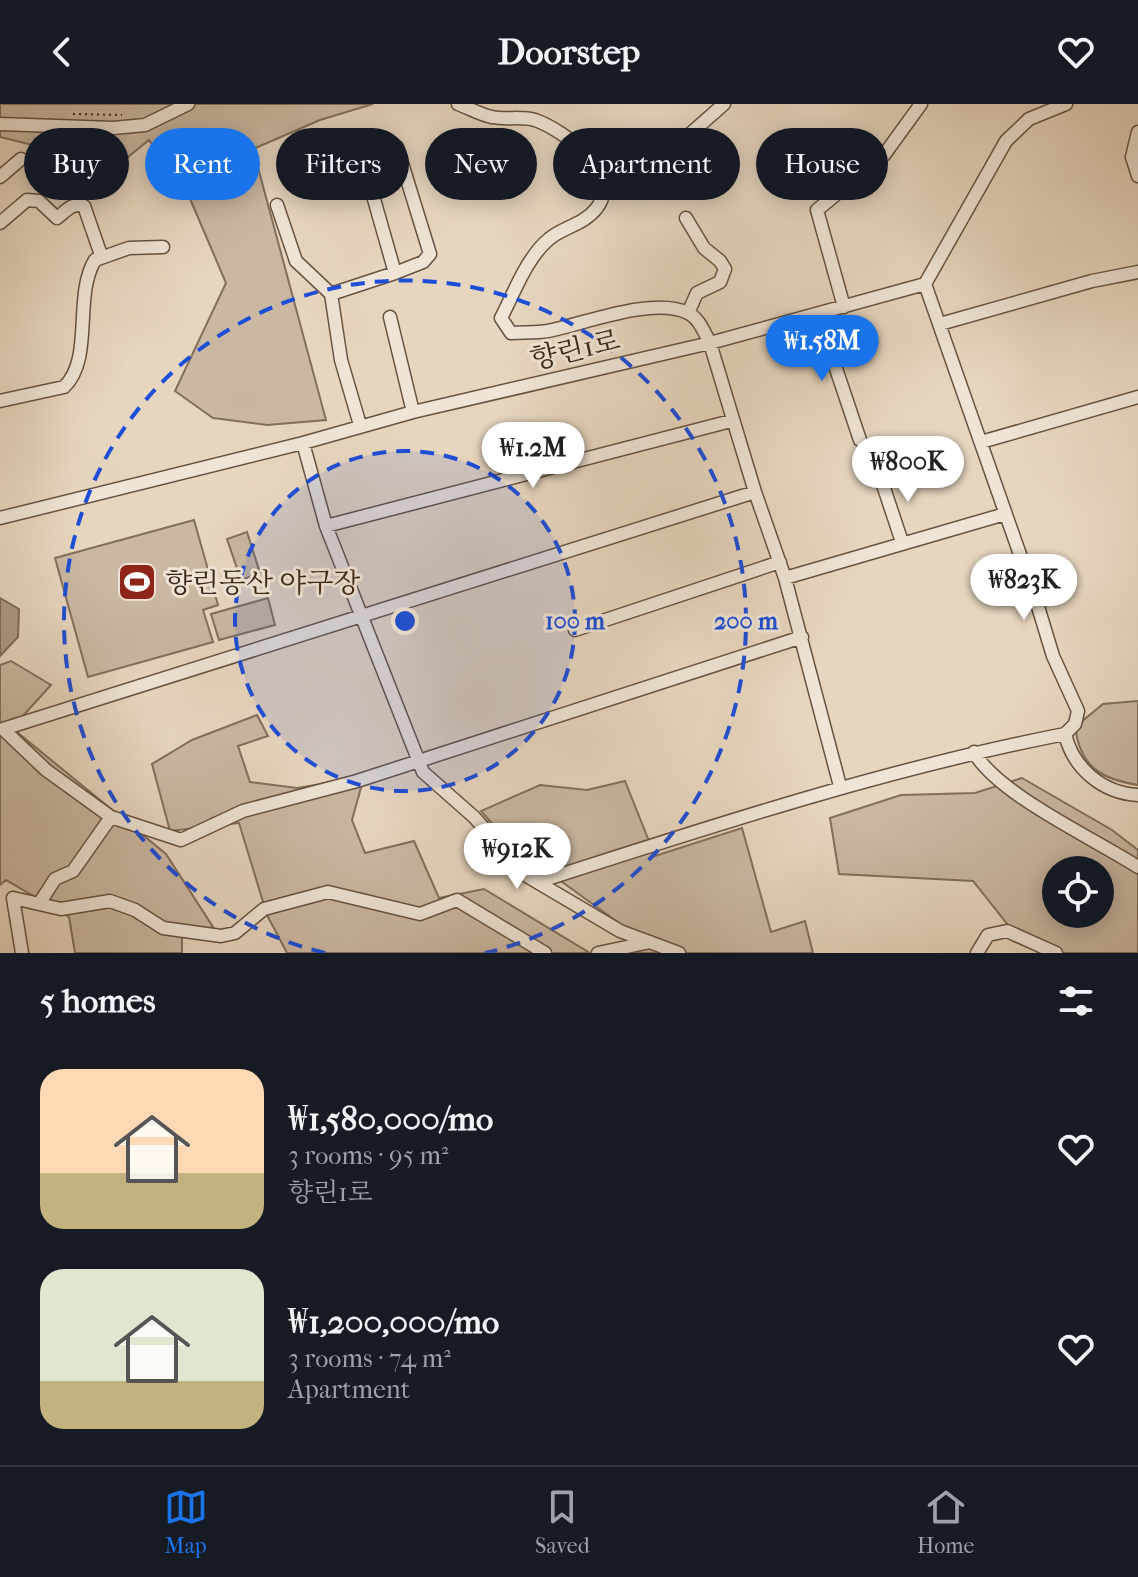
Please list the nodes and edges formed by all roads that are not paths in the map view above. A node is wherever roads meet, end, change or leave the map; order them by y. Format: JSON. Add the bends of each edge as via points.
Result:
{"nodes":[{"id":1,"x":188,"y":104,"type":"edge"},
{"id":2,"x":458,"y":104,"type":"edge"},
{"id":3,"x":724,"y":104,"type":"edge"},
{"id":4,"x":921,"y":104,"type":"edge"},
{"id":5,"x":1066,"y":104,"type":"edge"},
{"id":6,"x":0,"y":124,"type":"edge"},
{"id":7,"x":697,"y":128,"type":"edge"},
{"id":8,"x":553,"y":129,"type":"edge"},
{"id":9,"x":1138,"y":132,"type":"edge"},
{"id":10,"x":21,"y":159,"type":"dead end"},
{"id":11,"x":1138,"y":176,"type":"edge"},
{"id":12,"x":0,"y":177,"type":"edge"},
{"id":13,"x":600,"y":200,"type":"edge"},
{"id":14,"x":277,"y":205,"type":"dead end"},
{"id":15,"x":686,"y":218,"type":"dead end"},
{"id":16,"x":0,"y":223,"type":"edge"},
{"id":17,"x":163,"y":247,"type":"dead end"},
{"id":18,"x":101,"y":255,"type":"junction"},
{"id":19,"x":1138,"y":272,"type":"edge"},
{"id":20,"x":395,"y":273,"type":"junction"},
{"id":21,"x":925,"y":284,"type":"junction"},
{"id":22,"x":331,"y":294,"type":"junction"},
{"id":23,"x":844,"y":307,"type":"junction"},
{"id":24,"x":688,"y":313,"type":"junction"},
{"id":25,"x":818,"y":315,"type":"junction"},
{"id":26,"x":390,"y":317,"type":"dead end"},
{"id":27,"x":940,"y":324,"type":"junction"},
{"id":28,"x":710,"y":343,"type":"junction"},
{"id":29,"x":1138,"y":397,"type":"edge"},
{"id":30,"x":0,"y":401,"type":"edge"},
{"id":31,"x":413,"y":412,"type":"junction"},
{"id":32,"x":731,"y":421,"type":"junction"},
{"id":33,"x":360,"y":425,"type":"junction"},
{"id":34,"x":860,"y":440,"type":"dead end"},
{"id":35,"x":981,"y":442,"type":"junction"},
{"id":36,"x":303,"y":443,"type":"junction"},
{"id":37,"x":880,"y":476,"type":"dead end"},
{"id":38,"x":755,"y":492,"type":"junction"},
{"id":39,"x":1005,"y":514,"type":"junction"},
{"id":40,"x":0,"y":518,"type":"edge"},
{"id":41,"x":326,"y":526,"type":"junction"},
{"id":42,"x":902,"y":542,"type":"junction"},
{"id":43,"x":780,"y":562,"type":"junction"},
{"id":44,"x":785,"y":578,"type":"junction"},
{"id":45,"x":361,"y":614,"type":"junction"},
{"id":46,"x":575,"y":630,"type":"dead end"},
{"id":47,"x":802,"y":637,"type":"junction"},
{"id":48,"x":1065,"y":734,"type":"junction"},
{"id":49,"x":974,"y":752,"type":"junction"},
{"id":50,"x":416,"y":759,"type":"junction"},
{"id":51,"x":840,"y":786,"type":"junction"},
{"id":52,"x":1138,"y":795,"type":"edge"},
{"id":53,"x":111,"y":817,"type":"junction"},
{"id":54,"x":1138,"y":867,"type":"edge"},
{"id":55,"x":538,"y":882,"type":"junction"},
{"id":56,"x":6,"y":898,"type":"edge"},
{"id":57,"x":39,"y":904,"type":"junction"},
{"id":58,"x":653,"y":941,"type":"junction"},
{"id":59,"x":22,"y":953,"type":"edge"},
{"id":60,"x":545,"y":953,"type":"edge"},
{"id":61,"x":598,"y":953,"type":"edge"},
{"id":62,"x":679,"y":953,"type":"edge"},
{"id":63,"x":977,"y":953,"type":"edge"},
{"id":64,"x":1056,"y":953,"type":"edge"}],
"edges":[{"from":1,"to":6,"type":"street","via":[[145,125]]},
{"from":2,"to":8,"type":"street","via":[[492,117],[534,119]]},
{"from":3,"to":7,"type":"street"},
{"from":4,"to":23,"type":"street","via":[[884,155],[817,210]]},
{"from":5,"to":21,"type":"street","via":[[1029,119],[1006,141]]},
{"from":9,"to":11,"type":"street","via":[[1132,157]]},
{"from":10,"to":12,"type":"street"},
{"from":13,"to":24,"type":"street","via":[[582,222],[549,239],[536,254],[501,318],[511,333],[546,331],[623,311]]},
{"from":14,"to":22,"type":"street","via":[[296,261]]},
{"from":15,"to":24,"type":"street","via":[[725,269],[720,282],[697,293]]},
{"from":16,"to":18,"type":"street","via":[[27,200],[39,201],[57,218],[80,204]]},
{"from":17,"to":18,"type":"street"},
{"from":18,"to":30,"type":"street","via":[[85,280],[79,362],[72,380],[64,387]]},
{"from":19,"to":27,"type":"street"},
{"from":20,"to":20,"type":"street","via":[[362,157],[389,143],[397,147],[430,254]]},
{"from":20,"to":22,"type":"street"},
{"from":21,"to":23,"type":"street","name":"향린1로"},
{"from":21,"to":27,"type":"street"},
{"from":22,"to":33,"type":"street","via":[[341,360]]},
{"from":23,"to":25,"type":"street","name":"향린1로"},
{"from":24,"to":28,"type":"street"},
{"from":25,"to":28,"type":"street","name":"향린1로"},
{"from":25,"to":34,"type":"street"},
{"from":26,"to":31,"type":"street"},
{"from":27,"to":35,"type":"street"},
{"from":28,"to":31,"type":"street","name":"향린1로"},
{"from":28,"to":32,"type":"street"},
{"from":29,"to":35,"type":"street"},
{"from":31,"to":33,"type":"street","name":"향린1로"},
{"from":32,"to":38,"type":"street"},
{"from":32,"to":41,"type":"street"},
{"from":33,"to":36,"type":"street","name":"향린1로"},
{"from":35,"to":39,"type":"street"},
{"from":36,"to":40,"type":"street","name":"향린1로"},
{"from":36,"to":41,"type":"street"},
{"from":37,"to":42,"type":"street"},
{"from":38,"to":43,"type":"street"},
{"from":38,"to":45,"type":"street"},
{"from":39,"to":42,"type":"street"},
{"from":39,"to":48,"type":"street","via":[[1053,656],[1078,711]]},
{"from":41,"to":45,"type":"street"},
{"from":42,"to":44,"type":"street"},
{"from":43,"to":44,"type":"street"},
{"from":43,"to":46,"type":"street"},
{"from":44,"to":47,"type":"street"},
{"from":45,"to":50,"type":"street"},
{"from":45,"to":53,"type":"street","via":[[3,729],[46,770]]},
{"from":47,"to":50,"type":"street"},
{"from":47,"to":51,"type":"street"},
{"from":48,"to":49,"type":"street"},
{"from":48,"to":52,"type":"street","via":[[1069,751],[1083,770],[1104,786]]},
{"from":49,"to":51,"type":"street"},
{"from":49,"to":54,"type":"street","via":[[980,764],[1044,811]]},
{"from":50,"to":53,"type":"street","via":[[357,781],[243,811],[181,840]]},
{"from":50,"to":55,"type":"street","via":[[423,772]]},
{"from":51,"to":55,"type":"street"},
{"from":53,"to":57,"type":"street","via":[[73,871],[55,879]]},
{"from":55,"to":58,"type":"street","via":[[620,931]]},
{"from":56,"to":57,"type":"street"},
{"from":56,"to":59,"type":"street"},
{"from":57,"to":60,"type":"street","via":[[61,909],[110,901],[163,928],[221,936],[235,933],[264,909],[328,892],[420,914],[457,900]]},
{"from":58,"to":61,"type":"street"},
{"from":58,"to":62,"type":"street"},
{"from":63,"to":64,"type":"street","via":[[988,935],[1007,931]]}]}
